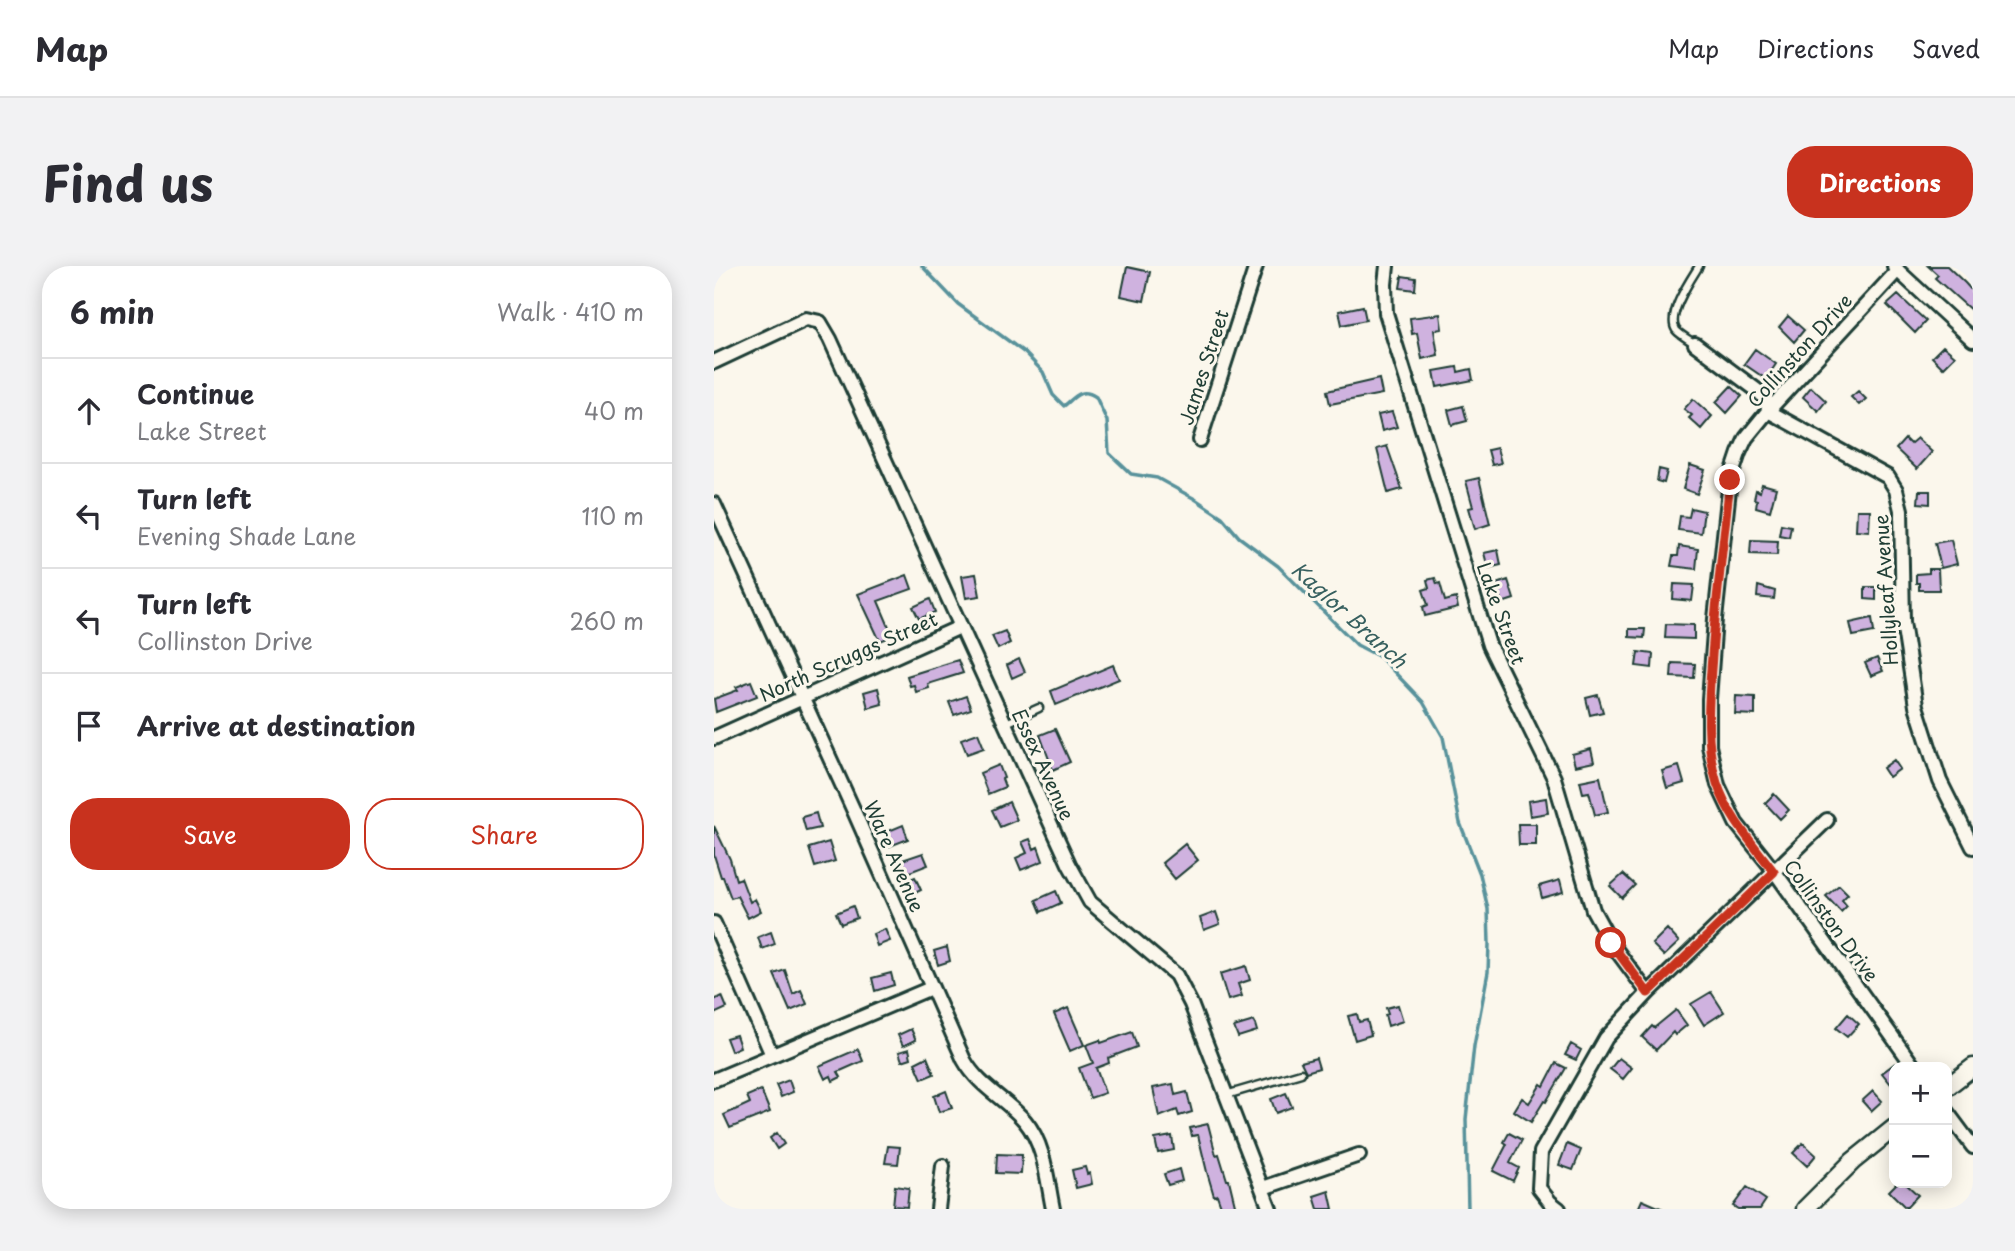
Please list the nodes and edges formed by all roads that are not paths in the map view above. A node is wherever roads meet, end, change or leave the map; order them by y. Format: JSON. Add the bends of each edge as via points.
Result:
{"nodes":[{"id":1,"x":1256,"y":266,"type":"edge"},
{"id":2,"x":1387,"y":266,"type":"edge"},
{"id":3,"x":1699,"y":266,"type":"edge"},
{"id":4,"x":1895,"y":268,"type":"edge"},
{"id":5,"x":1972,"y":338,"type":"edge"},
{"id":6,"x":1695,"y":344,"type":"joint"},
{"id":7,"x":714,"y":362,"type":"edge"},
{"id":8,"x":1768,"y":411,"type":"junction"},
{"id":9,"x":1200,"y":440,"type":"dead end"},
{"id":10,"x":714,"y":504,"type":"edge"},
{"id":11,"x":960,"y":627,"type":"junction"},
{"id":12,"x":801,"y":697,"type":"junction"},
{"id":13,"x":1039,"y":708,"type":"dead end"},
{"id":14,"x":1004,"y":724,"type":"junction"},
{"id":15,"x":714,"y":738,"type":"edge"},
{"id":16,"x":1827,"y":820,"type":"dead end"},
{"id":17,"x":1973,"y":847,"type":"edge"},
{"id":18,"x":1774,"y":872,"type":"junction"},
{"id":19,"x":714,"y":923,"type":"edge"},
{"id":20,"x":931,"y":988,"type":"junction"},
{"id":21,"x":1648,"y":993,"type":"junction"},
{"id":22,"x":772,"y":1055,"type":"junction"},
{"id":23,"x":1910,"y":1062,"type":"edge"},
{"id":24,"x":1973,"y":1067,"type":"edge"},
{"id":25,"x":1301,"y":1073,"type":"dead end"},
{"id":26,"x":714,"y":1080,"type":"edge"},
{"id":27,"x":1952,"y":1083,"type":"edge"},
{"id":28,"x":1226,"y":1095,"type":"junction"},
{"id":29,"x":1952,"y":1119,"type":"edge"},
{"id":30,"x":1889,"y":1132,"type":"edge"},
{"id":31,"x":1973,"y":1147,"type":"edge"},
{"id":32,"x":1359,"y":1155,"type":"dead end"},
{"id":33,"x":943,"y":1166,"type":"dead end"},
{"id":34,"x":1263,"y":1188,"type":"junction"},
{"id":35,"x":938,"y":1209,"type":"edge"},
{"id":36,"x":1053,"y":1209,"type":"edge"},
{"id":37,"x":1270,"y":1209,"type":"edge"},
{"id":38,"x":1559,"y":1209,"type":"edge"},
{"id":39,"x":1805,"y":1209,"type":"edge"}],
"edges":[{"from":1,"to":9,"type":"street","name":"James Street"},
{"from":2,"to":21,"type":"street","name":"Lake Street","via":[[1386,313],[1489,645],[1554,778],[1592,910]]},
{"from":3,"to":6,"type":"lane","via":[[1673,319],[1676,330]]},
{"from":4,"to":5,"type":"street"},
{"from":4,"to":8,"type":"street","name":"Collinston Drive"},
{"from":6,"to":8,"type":"street","name":"Hollyleaf Avenue","via":[[1758,391],[1768,401]]},
{"from":7,"to":11,"type":"street","name":"Essex Avenue","via":[[806,319],[820,322]]},
{"from":8,"to":17,"type":"street","name":"Hollyleaf Avenue","via":[[1888,477],[1896,490],[1901,510],[1903,622],[1916,706],[1940,780]]},
{"from":8,"to":18,"type":"street","name":"Collinston Drive","via":[[1746,438],[1730,480],[1715,619],[1709,746],[1728,808]]},
{"from":10,"to":12,"type":"street","name":"Ware Avenue"},
{"from":11,"to":12,"type":"street","name":"North Scruggs Street"},
{"from":11,"to":14,"type":"street","name":"Essex Avenue"},
{"from":12,"to":15,"type":"street","name":"North Scruggs Street"},
{"from":12,"to":20,"type":"street","name":"Ware Avenue"},
{"from":13,"to":14,"type":"lane"},
{"from":14,"to":28,"type":"street","name":"Essex Avenue","via":[[1090,902],[1176,975]]},
{"from":16,"to":18,"type":"street"},
{"from":18,"to":21,"type":"street"},
{"from":18,"to":23,"type":"street","name":"Collinston Drive"},
{"from":19,"to":22,"type":"street"},
{"from":20,"to":22,"type":"street"},
{"from":20,"to":36,"type":"street","name":"Ware Avenue","via":[[972,1075],[1034,1133]]},
{"from":21,"to":38,"type":"street","via":[[1606,1038],[1541,1152],[1539,1188]]},
{"from":22,"to":26,"type":"street"},
{"from":24,"to":27,"type":"street"},
{"from":25,"to":28,"type":"lane"},
{"from":28,"to":34,"type":"street","name":"Essex Avenue"},
{"from":29,"to":31,"type":"street"},
{"from":30,"to":39,"type":"street"},
{"from":32,"to":34,"type":"street"},
{"from":33,"to":35,"type":"street"},
{"from":34,"to":37,"type":"street","name":"Essex Avenue"}]}
